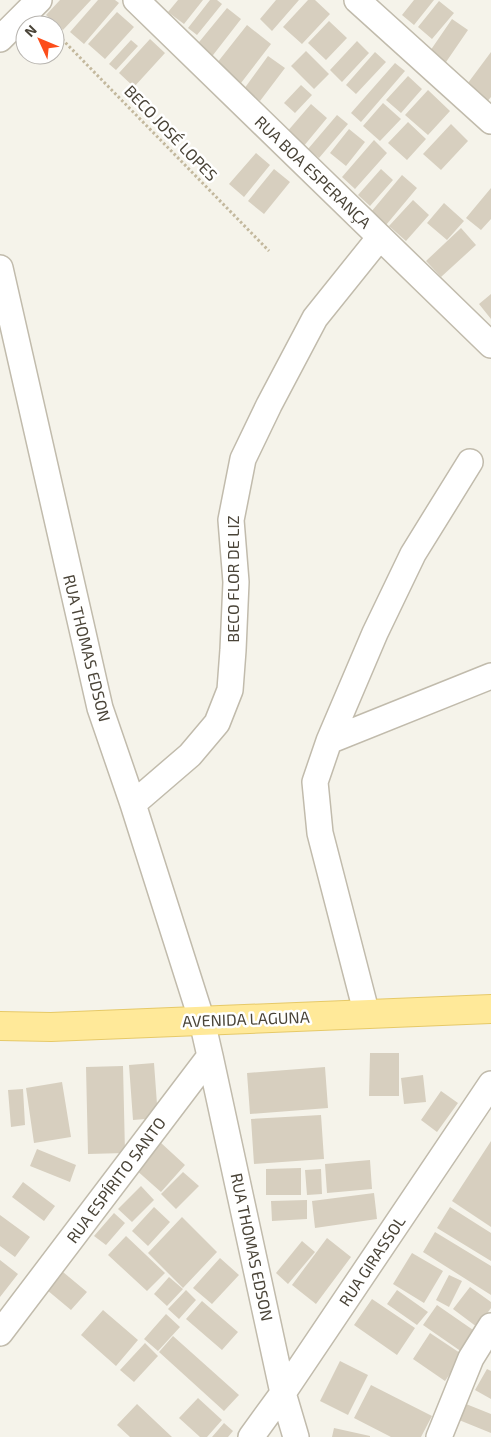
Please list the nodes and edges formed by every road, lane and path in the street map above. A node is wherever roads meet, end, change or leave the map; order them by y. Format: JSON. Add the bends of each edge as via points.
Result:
{"nodes":[{"id":1,"x":38,"y":0,"type":"edge"},
{"id":2,"x":136,"y":0,"type":"edge"},
{"id":3,"x":357,"y":0,"type":"edge"},
{"id":4,"x":0,"y":39,"type":"edge"},
{"id":5,"x":65,"y":42,"type":"edge"},
{"id":6,"x":491,"y":121,"type":"edge"},
{"id":7,"x":380,"y":237,"type":"junction"},
{"id":8,"x":269,"y":251,"type":"dead end"},
{"id":9,"x":0,"y":268,"type":"edge"},
{"id":10,"x":491,"y":345,"type":"edge"},
{"id":11,"x":470,"y":462,"type":"dead end"},
{"id":12,"x":491,"y":676,"type":"edge"},
{"id":13,"x":329,"y":741,"type":"junction"},
{"id":14,"x":133,"y":804,"type":"junction"},
{"id":15,"x":491,"y":1009,"type":"edge"},
{"id":16,"x":367,"y":1015,"type":"junction"},
{"id":17,"x":202,"y":1021,"type":"junction"},
{"id":18,"x":0,"y":1026,"type":"edge"},
{"id":19,"x":210,"y":1056,"type":"junction"},
{"id":20,"x":491,"y":1084,"type":"edge"},
{"id":21,"x":491,"y":1326,"type":"edge"},
{"id":22,"x":0,"y":1333,"type":"edge"},
{"id":23,"x":284,"y":1393,"type":"junction"},
{"id":24,"x":447,"y":1435,"type":"edge"},
{"id":25,"x":251,"y":1437,"type":"edge"},
{"id":26,"x":296,"y":1437,"type":"edge"}],
"edges":[{"from":1,"to":4,"type":"street"},
{"from":2,"to":7,"type":"street","name":"RUA BOA ESPERANÇA"},
{"from":3,"to":6,"type":"street"},
{"from":5,"to":8,"type":"path","name":"BECO JOSÉ LOPES"},
{"from":7,"to":10,"type":"street","name":"RUA BOA ESPERANÇA"},
{"from":7,"to":14,"type":"street","name":"BECO FLOR DE LIZ","via":[[315,318],[243,459],[231,520],[236,582],[230,690],[217,723],[190,755]]},
{"from":9,"to":14,"type":"street","name":"RUA THOMAS EDSON","via":[[100,708]]},
{"from":11,"to":13,"type":"street","via":[[413,554]]},
{"from":12,"to":13,"type":"street"},
{"from":13,"to":16,"type":"street","via":[[315,782],[320,833]]},
{"from":14,"to":17,"type":"street","name":"RUA THOMAS EDSON"},
{"from":15,"to":16,"type":"main road","name":"AVENIDA LAGUNA"},
{"from":16,"to":17,"type":"main road","name":"AVENIDA LAGUNA"},
{"from":17,"to":18,"type":"main road","name":"AVENIDA LAGUNA"},
{"from":17,"to":19,"type":"street"},
{"from":19,"to":22,"type":"street","name":"RUA ESPÍRITO SANTO"},
{"from":19,"to":23,"type":"street","name":"RUA THOMAS EDSON"},
{"from":20,"to":23,"type":"street","name":"RUA GIRASSOL"},
{"from":21,"to":24,"type":"street","via":[[471,1358]]},
{"from":23,"to":25,"type":"street","name":"RUA GIRASSOL"},
{"from":23,"to":26,"type":"street","name":"RUA THOMAS EDSON"}]}
